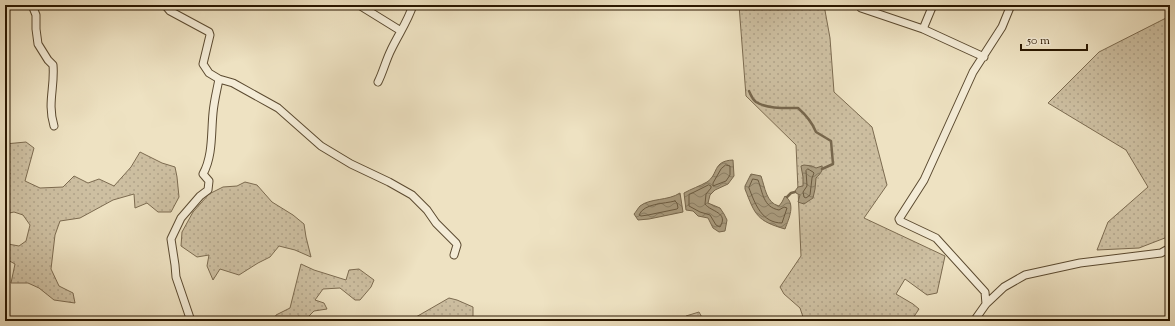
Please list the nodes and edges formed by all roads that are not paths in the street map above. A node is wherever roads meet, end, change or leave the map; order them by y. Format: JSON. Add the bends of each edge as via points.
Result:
{"nodes":[{"id":1,"x":32,"y":5,"type":"edge"},
{"id":2,"x":165,"y":5,"type":"edge"},
{"id":3,"x":359,"y":5,"type":"edge"},
{"id":4,"x":413,"y":5,"type":"edge"},
{"id":5,"x":933,"y":5,"type":"edge"},
{"id":6,"x":1011,"y":5,"type":"edge"},
{"id":7,"x":861,"y":8,"type":"dead end"},
{"id":8,"x":923,"y":29,"type":"junction"},
{"id":9,"x":401,"y":31,"type":"junction"},
{"id":10,"x":984,"y":57,"type":"junction"},
{"id":11,"x":219,"y":79,"type":"junction"},
{"id":12,"x":378,"y":82,"type":"dead end"},
{"id":13,"x":54,"y":126,"type":"dead end"},
{"id":14,"x":1170,"y":248,"type":"edge"},
{"id":15,"x":454,"y":255,"type":"dead end"},
{"id":16,"x":986,"y":304,"type":"junction"},
{"id":17,"x":191,"y":321,"type":"edge"},
{"id":18,"x":974,"y":321,"type":"edge"}],
"edges":[{"from":1,"to":13,"type":"street","via":[[36,15],[39,46],[53,65],[50,103]]},
{"from":2,"to":11,"type":"street","via":[[170,11],[209,32],[203,64],[208,72]]},
{"from":3,"to":9,"type":"street"},
{"from":4,"to":9,"type":"street"},
{"from":5,"to":8,"type":"street"},
{"from":6,"to":10,"type":"street"},
{"from":7,"to":8,"type":"street"},
{"from":8,"to":10,"type":"street"},
{"from":9,"to":12,"type":"street","via":[[390,50]]},
{"from":10,"to":16,"type":"street","via":[[973,72],[924,180],[899,219],[936,238],[985,292]]},
{"from":11,"to":15,"type":"street","via":[[233,83],[278,108],[321,146],[414,196],[457,244]]},
{"from":11,"to":17,"type":"street","via":[[208,159],[203,174],[209,181],[208,189],[181,218],[171,239],[176,277]]},
{"from":14,"to":16,"type":"street","via":[[1161,253],[1080,263],[1025,275],[1004,287]]},
{"from":16,"to":18,"type":"street"}]}
